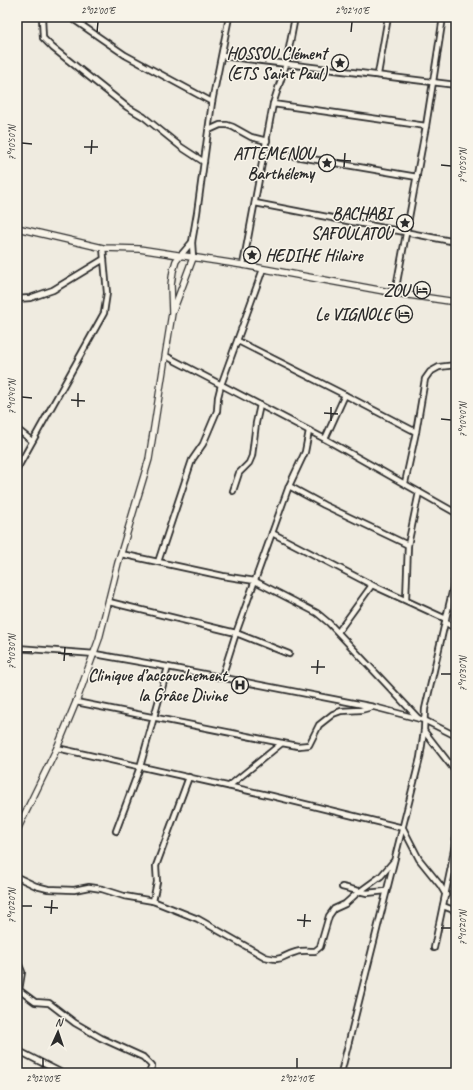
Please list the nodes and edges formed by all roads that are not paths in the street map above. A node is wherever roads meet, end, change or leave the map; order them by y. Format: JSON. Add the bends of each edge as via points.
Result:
{"nodes":[{"id":1,"x":42,"y":17,"type":"edge"},
{"id":2,"x":70,"y":17,"type":"edge"},
{"id":3,"x":229,"y":17,"type":"edge"},
{"id":4,"x":295,"y":17,"type":"edge"},
{"id":5,"x":388,"y":17,"type":"edge"},
{"id":6,"x":443,"y":17,"type":"edge"},
{"id":7,"x":222,"y":56,"type":"junction"},
{"id":8,"x":286,"y":64,"type":"junction"},
{"id":9,"x":378,"y":74,"type":"junction"},
{"id":10,"x":433,"y":82,"type":"junction"},
{"id":11,"x":456,"y":85,"type":"edge"},
{"id":12,"x":212,"y":102,"type":"junction"},
{"id":13,"x":273,"y":104,"type":"junction"},
{"id":14,"x":426,"y":126,"type":"junction"},
{"id":15,"x":209,"y":130,"type":"junction"},
{"id":16,"x":266,"y":141,"type":"junction"},
{"id":17,"x":265,"y":151,"type":"junction"},
{"id":18,"x":204,"y":162,"type":"junction"},
{"id":19,"x":416,"y":177,"type":"junction"},
{"id":20,"x":255,"y":203,"type":"junction"},
{"id":21,"x":17,"y":228,"type":"edge"},
{"id":22,"x":407,"y":233,"type":"junction"},
{"id":23,"x":192,"y":242,"type":"junction"},
{"id":24,"x":456,"y":242,"type":"edge"},
{"id":25,"x":103,"y":248,"type":"junction"},
{"id":26,"x":180,"y":256,"type":"junction"},
{"id":27,"x":192,"y":258,"type":"junction"},
{"id":28,"x":104,"y":259,"type":"junction"},
{"id":29,"x":243,"y":265,"type":"junction"},
{"id":30,"x":262,"y":269,"type":"junction"},
{"id":31,"x":395,"y":293,"type":"junction"},
{"id":32,"x":17,"y":299,"type":"edge"},
{"id":33,"x":456,"y":302,"type":"edge"},
{"id":34,"x":172,"y":313,"type":"junction"},
{"id":35,"x":238,"y":342,"type":"junction"},
{"id":36,"x":166,"y":356,"type":"junction"},
{"id":37,"x":456,"y":365,"type":"edge"},
{"id":38,"x":221,"y":385,"type":"junction"},
{"id":39,"x":345,"y":395,"type":"junction"},
{"id":40,"x":260,"y":405,"type":"junction"},
{"id":41,"x":17,"y":429,"type":"edge"},
{"id":42,"x":309,"y":431,"type":"junction"},
{"id":43,"x":416,"y":432,"type":"junction"},
{"id":44,"x":325,"y":439,"type":"junction"},
{"id":45,"x":32,"y":441,"type":"junction"},
{"id":46,"x":17,"y":469,"type":"edge"},
{"id":47,"x":404,"y":483,"type":"junction"},
{"id":48,"x":289,"y":486,"type":"junction"},
{"id":49,"x":233,"y":491,"type":"dead end"},
{"id":50,"x":420,"y":492,"type":"junction"},
{"id":51,"x":456,"y":513,"type":"edge"},
{"id":52,"x":272,"y":533,"type":"junction"},
{"id":53,"x":408,"y":545,"type":"junction"},
{"id":54,"x":121,"y":554,"type":"junction"},
{"id":55,"x":158,"y":562,"type":"junction"},
{"id":56,"x":456,"y":575,"type":"edge"},
{"id":57,"x":255,"y":581,"type":"junction"},
{"id":58,"x":372,"y":585,"type":"junction"},
{"id":59,"x":406,"y":600,"type":"junction"},
{"id":60,"x":109,"y":602,"type":"junction"},
{"id":61,"x":446,"y":620,"type":"junction"},
{"id":62,"x":456,"y":629,"type":"edge"},
{"id":63,"x":338,"y":632,"type":"junction"},
{"id":64,"x":236,"y":633,"type":"junction"},
{"id":65,"x":17,"y":648,"type":"edge"},
{"id":66,"x":95,"y":654,"type":"junction"},
{"id":67,"x":289,"y":654,"type":"dead end"},
{"id":68,"x":168,"y":667,"type":"junction"},
{"id":69,"x":222,"y":677,"type":"junction"},
{"id":70,"x":76,"y":702,"type":"junction"},
{"id":71,"x":374,"y":707,"type":"junction"},
{"id":72,"x":155,"y":718,"type":"junction"},
{"id":73,"x":418,"y":718,"type":"junction"},
{"id":74,"x":424,"y":720,"type":"junction"},
{"id":75,"x":424,"y":731,"type":"junction"},
{"id":76,"x":456,"y":736,"type":"edge"},
{"id":77,"x":282,"y":743,"type":"junction"},
{"id":78,"x":57,"y":748,"type":"junction"},
{"id":79,"x":140,"y":767,"type":"junction"},
{"id":80,"x":456,"y":772,"type":"edge"},
{"id":81,"x":189,"y":777,"type":"junction"},
{"id":82,"x":229,"y":786,"type":"junction"},
{"id":83,"x":18,"y":827,"type":"edge"},
{"id":84,"x":402,"y":828,"type":"junction"},
{"id":85,"x":116,"y":831,"type":"dead end"},
{"id":86,"x":456,"y":838,"type":"edge"},
{"id":87,"x":394,"y":860,"type":"junction"},
{"id":88,"x":17,"y":877,"type":"edge"},
{"id":89,"x":342,"y":887,"type":"dead end"},
{"id":90,"x":386,"y":891,"type":"junction"},
{"id":91,"x":361,"y":892,"type":"junction"},
{"id":92,"x":446,"y":895,"type":"junction"},
{"id":93,"x":153,"y":901,"type":"junction"},
{"id":94,"x":443,"y":906,"type":"junction"},
{"id":95,"x":456,"y":911,"type":"edge"},
{"id":96,"x":434,"y":948,"type":"dead end"},
{"id":97,"x":17,"y":960,"type":"edge"},
{"id":98,"x":18,"y":990,"type":"edge"},
{"id":99,"x":17,"y":1050,"type":"edge"},
{"id":100,"x":62,"y":1073,"type":"edge"},
{"id":101,"x":149,"y":1073,"type":"edge"},
{"id":102,"x":341,"y":1073,"type":"edge"}],
"edges":[{"from":1,"to":18,"type":"street","via":[[43,38],[53,48],[127,107]]},
{"from":2,"to":12,"type":"street","via":[[125,55]]},
{"from":3,"to":7,"type":"street"},
{"from":4,"to":8,"type":"street"},
{"from":5,"to":9,"type":"street"},
{"from":6,"to":10,"type":"street"},
{"from":7,"to":8,"type":"street"},
{"from":7,"to":12,"type":"street"},
{"from":8,"to":9,"type":"street"},
{"from":8,"to":13,"type":"street"},
{"from":9,"to":10,"type":"street"},
{"from":10,"to":11,"type":"street"},
{"from":10,"to":14,"type":"street"},
{"from":12,"to":15,"type":"street"},
{"from":13,"to":14,"type":"street"},
{"from":13,"to":16,"type":"street"},
{"from":14,"to":19,"type":"street"},
{"from":15,"to":16,"type":"street","via":[[227,125]]},
{"from":15,"to":18,"type":"street"},
{"from":16,"to":17,"type":"street"},
{"from":17,"to":19,"type":"street"},
{"from":17,"to":20,"type":"street"},
{"from":18,"to":23,"type":"street"},
{"from":19,"to":22,"type":"street"},
{"from":20,"to":22,"type":"street"},
{"from":20,"to":29,"type":"street"},
{"from":21,"to":25,"type":"street"},
{"from":22,"to":24,"type":"street"},
{"from":22,"to":31,"type":"street"},
{"from":23,"to":26,"type":"street"},
{"from":23,"to":27,"type":"street"},
{"from":25,"to":26,"type":"street","via":[[139,249]]},
{"from":25,"to":28,"type":"street"},
{"from":26,"to":27,"type":"street"},
{"from":26,"to":34,"type":"street","via":[[174,265],[172,276]]},
{"from":27,"to":29,"type":"street"},
{"from":27,"to":34,"type":"street"},
{"from":28,"to":32,"type":"street","via":[[53,290],[42,295]]},
{"from":28,"to":45,"type":"street","via":[[107,293],[104,313]]},
{"from":29,"to":30,"type":"street"},
{"from":30,"to":31,"type":"street"},
{"from":30,"to":35,"type":"street"},
{"from":31,"to":33,"type":"street"},
{"from":34,"to":36,"type":"street"},
{"from":35,"to":38,"type":"street"},
{"from":35,"to":39,"type":"street"},
{"from":36,"to":38,"type":"street"},
{"from":36,"to":54,"type":"street","via":[[148,460]]},
{"from":37,"to":43,"type":"street","via":[[439,367],[427,374]]},
{"from":38,"to":40,"type":"street"},
{"from":38,"to":55,"type":"street","via":[[217,411],[192,460]]},
{"from":39,"to":43,"type":"street"},
{"from":39,"to":44,"type":"street"},
{"from":40,"to":42,"type":"street"},
{"from":40,"to":49,"type":"street","via":[[252,456],[239,473]]},
{"from":41,"to":45,"type":"street"},
{"from":42,"to":44,"type":"street"},
{"from":42,"to":48,"type":"street","via":[[306,452]]},
{"from":43,"to":47,"type":"street"},
{"from":44,"to":47,"type":"street"},
{"from":45,"to":46,"type":"street"},
{"from":47,"to":50,"type":"street"},
{"from":48,"to":52,"type":"street"},
{"from":48,"to":53,"type":"street"},
{"from":50,"to":51,"type":"street"},
{"from":50,"to":53,"type":"street"},
{"from":52,"to":57,"type":"street"},
{"from":52,"to":58,"type":"street"},
{"from":53,"to":59,"type":"street"},
{"from":54,"to":55,"type":"street"},
{"from":54,"to":60,"type":"street"},
{"from":55,"to":57,"type":"street"},
{"from":56,"to":61,"type":"street"},
{"from":57,"to":63,"type":"street","via":[[324,617]]},
{"from":57,"to":64,"type":"street"},
{"from":58,"to":59,"type":"street"},
{"from":58,"to":63,"type":"street"},
{"from":59,"to":61,"type":"street"},
{"from":60,"to":64,"type":"street"},
{"from":60,"to":66,"type":"street"},
{"from":61,"to":62,"type":"street"},
{"from":61,"to":74,"type":"street"},
{"from":63,"to":73,"type":"street"},
{"from":64,"to":67,"type":"street"},
{"from":64,"to":69,"type":"street"},
{"from":65,"to":66,"type":"street"},
{"from":66,"to":68,"type":"street"},
{"from":66,"to":70,"type":"street"},
{"from":68,"to":69,"type":"street"},
{"from":68,"to":72,"type":"street"},
{"from":69,"to":71,"type":"street"},
{"from":70,"to":72,"type":"street"},
{"from":70,"to":78,"type":"street"},
{"from":71,"to":73,"type":"street"},
{"from":71,"to":77,"type":"street","via":[[333,714],[319,725],[309,745]]},
{"from":72,"to":77,"type":"street"},
{"from":72,"to":79,"type":"street"},
{"from":73,"to":74,"type":"street"},
{"from":74,"to":75,"type":"street"},
{"from":74,"to":76,"type":"street"},
{"from":75,"to":80,"type":"street"},
{"from":75,"to":84,"type":"street","via":[[420,758]]},
{"from":77,"to":82,"type":"street"},
{"from":78,"to":79,"type":"street"},
{"from":78,"to":83,"type":"street"},
{"from":79,"to":81,"type":"street"},
{"from":79,"to":85,"type":"street"},
{"from":81,"to":82,"type":"street"},
{"from":81,"to":93,"type":"street","via":[[156,866],[158,882]]},
{"from":82,"to":84,"type":"street"},
{"from":84,"to":87,"type":"street"},
{"from":84,"to":92,"type":"street","via":[[419,859]]},
{"from":86,"to":92,"type":"street"},
{"from":87,"to":90,"type":"street"},
{"from":87,"to":91,"type":"street","via":[[381,876]]},
{"from":88,"to":93,"type":"street","via":[[48,889],[74,890],[89,887]]},
{"from":89,"to":91,"type":"street"},
{"from":90,"to":91,"type":"street"},
{"from":90,"to":102,"type":"street"},
{"from":91,"to":93,"type":"street","via":[[334,909],[328,916],[320,947],[316,952],[295,952],[282,959],[265,957],[198,919]]},
{"from":92,"to":94,"type":"street"},
{"from":94,"to":95,"type":"street"},
{"from":94,"to":96,"type":"street"},
{"from":97,"to":98,"type":"street","via":[[22,972]]},
{"from":98,"to":101,"type":"street","via":[[35,1002],[49,1003],[75,1023],[101,1038],[143,1057],[152,1066]]},
{"from":99,"to":100,"type":"street"}]}
